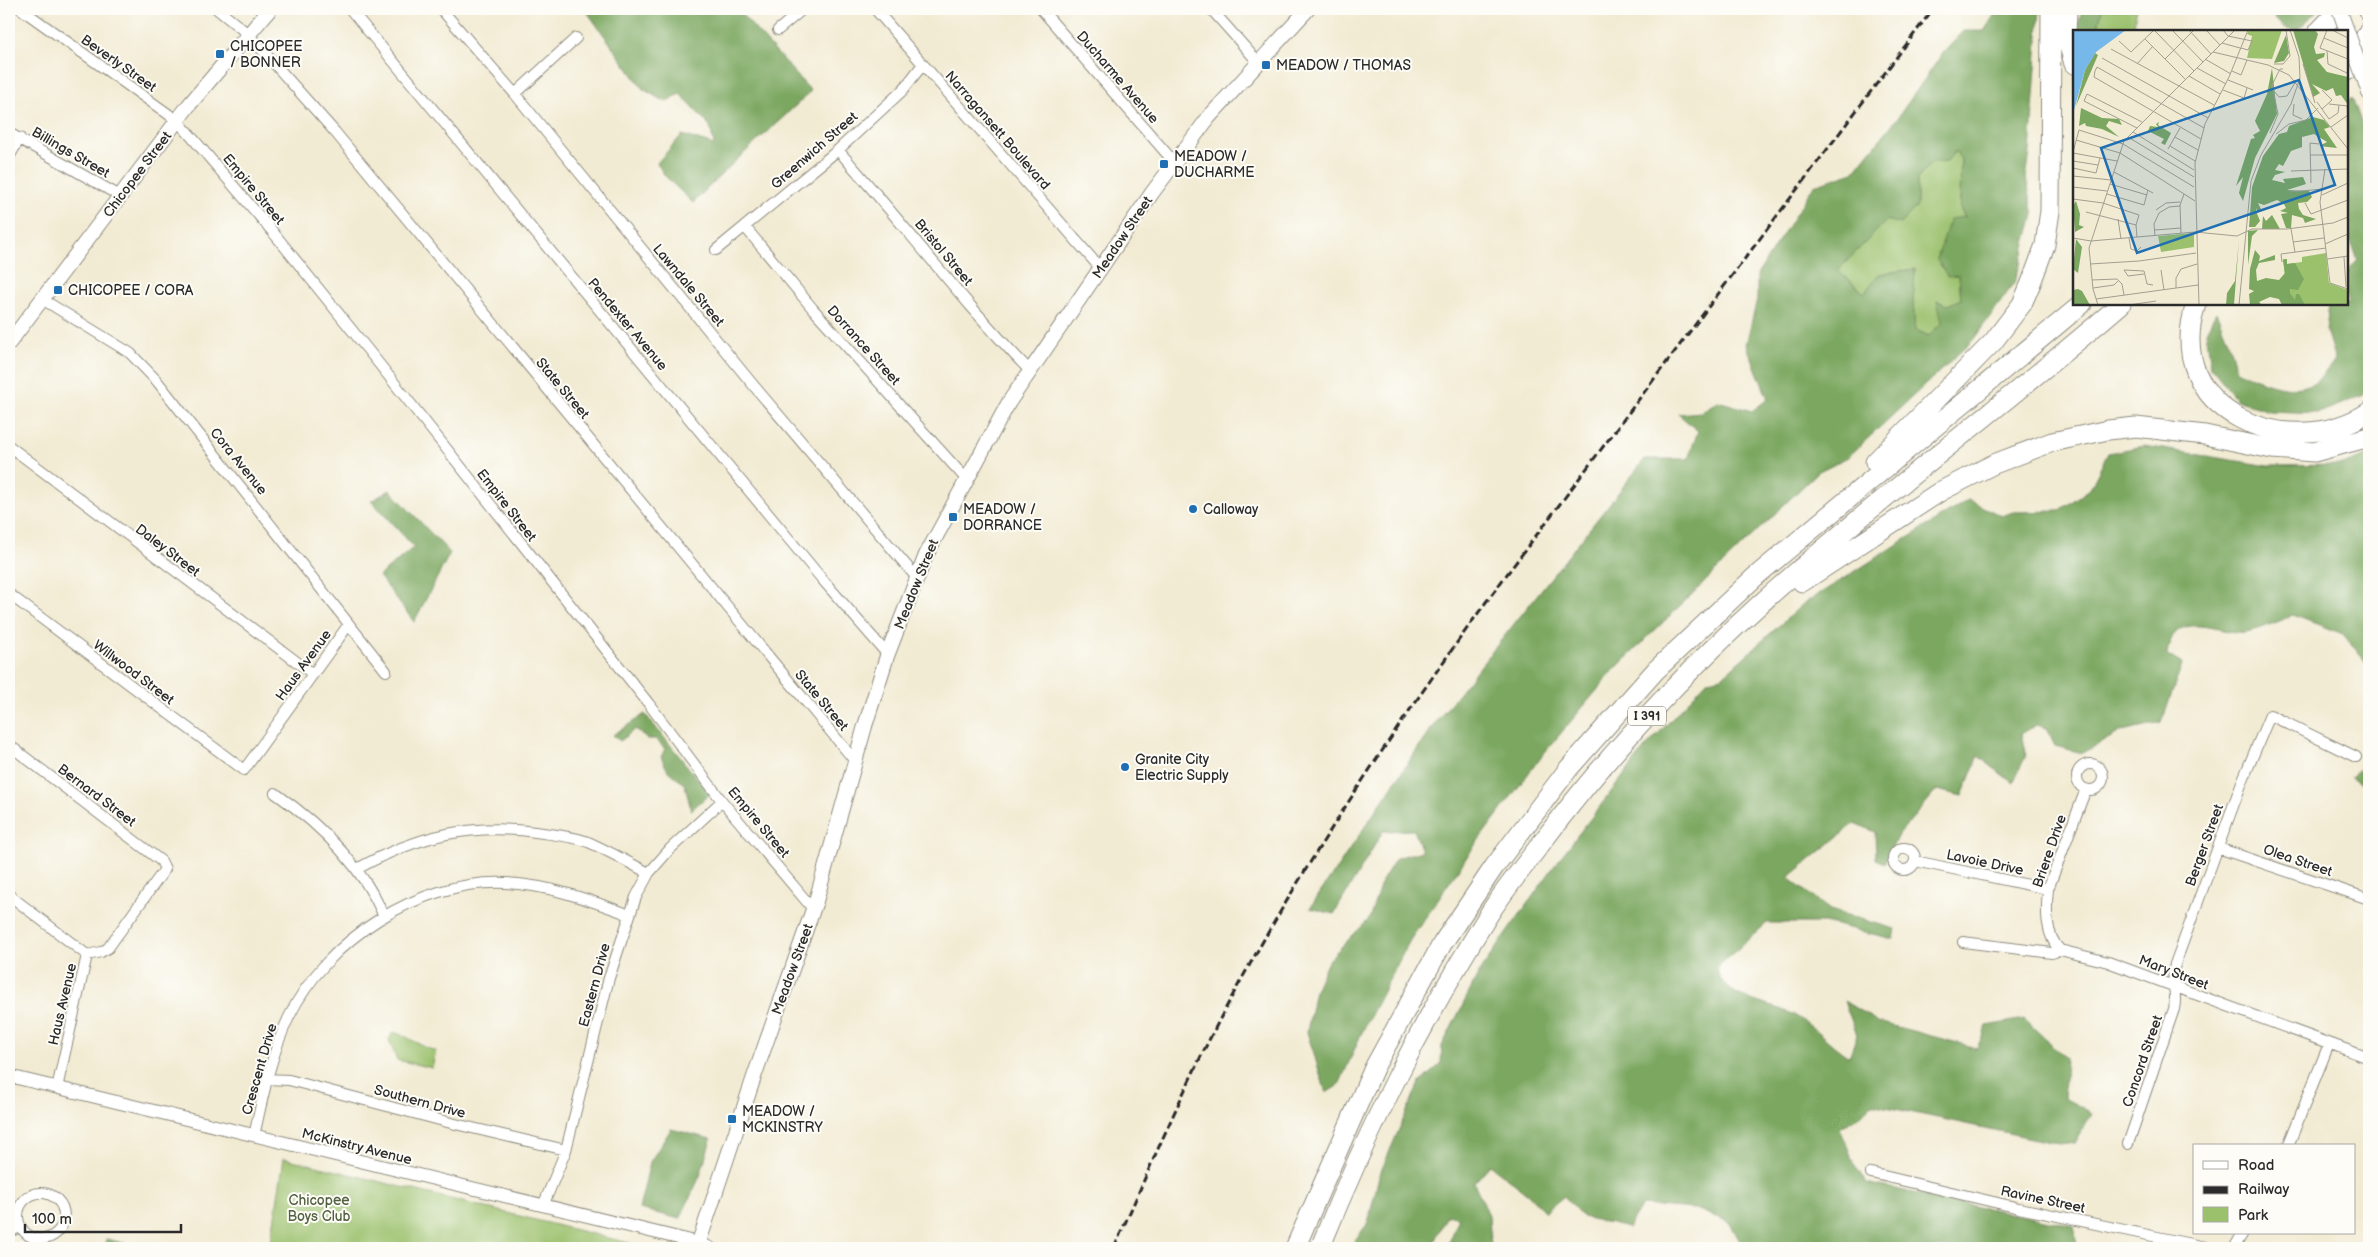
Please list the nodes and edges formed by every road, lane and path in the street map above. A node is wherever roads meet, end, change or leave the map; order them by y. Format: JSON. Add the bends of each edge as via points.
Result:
{"nodes":[{"id":1,"x":21,"y":9,"type":"edge"},
{"id":2,"x":217,"y":9,"type":"edge"},
{"id":3,"x":270,"y":9,"type":"edge"},
{"id":4,"x":350,"y":9,"type":"edge"},
{"id":5,"x":441,"y":9,"type":"edge"},
{"id":6,"x":803,"y":9,"type":"edge"},
{"id":7,"x":876,"y":9,"type":"edge"},
{"id":8,"x":1041,"y":9,"type":"edge"},
{"id":9,"x":1211,"y":9,"type":"edge"},
{"id":10,"x":1308,"y":9,"type":"edge"},
{"id":11,"x":2051,"y":9,"type":"edge"},
{"id":12,"x":2067,"y":9,"type":"edge"},
{"id":13,"x":2339,"y":9,"type":"edge"},
{"id":14,"x":2344,"y":9,"type":"edge"},
{"id":15,"x":2366,"y":9,"type":"edge"},
{"id":16,"x":2369,"y":18,"type":"edge"},
{"id":17,"x":2369,"y":24,"type":"edge"},
{"id":18,"x":778,"y":30,"type":"dead end"},
{"id":19,"x":2320,"y":30,"type":"edge"},
{"id":20,"x":2331,"y":30,"type":"edge"},
{"id":21,"x":2344,"y":30,"type":"edge"},
{"id":22,"x":2369,"y":30,"type":"edge"},
{"id":23,"x":248,"y":34,"type":"junction"},
{"id":24,"x":576,"y":38,"type":"dead end"},
{"id":25,"x":2348,"y":46,"type":"edge"},
{"id":26,"x":2348,"y":57,"type":"edge"},
{"id":27,"x":2073,"y":60,"type":"edge"},
{"id":28,"x":1258,"y":62,"type":"junction"},
{"id":29,"x":923,"y":64,"type":"junction"},
{"id":30,"x":2355,"y":74,"type":"edge"},
{"id":31,"x":2369,"y":93,"type":"edge"},
{"id":32,"x":515,"y":94,"type":"junction"},
{"id":33,"x":178,"y":120,"type":"junction"},
{"id":34,"x":9,"y":133,"type":"edge"},
{"id":35,"x":20,"y":138,"type":"junction"},
{"id":36,"x":838,"y":150,"type":"junction"},
{"id":37,"x":9,"y":157,"type":"edge"},
{"id":38,"x":1174,"y":162,"type":"junction"},
{"id":39,"x":120,"y":196,"type":"junction"},
{"id":40,"x":745,"y":227,"type":"junction"},
{"id":41,"x":716,"y":250,"type":"dead end"},
{"id":42,"x":1101,"y":269,"type":"junction"},
{"id":43,"x":42,"y":299,"type":"junction"},
{"id":44,"x":2081,"y":305,"type":"edge"},
{"id":45,"x":2121,"y":305,"type":"edge"},
{"id":46,"x":2196,"y":305,"type":"edge"},
{"id":47,"x":9,"y":343,"type":"edge"},
{"id":48,"x":1030,"y":371,"type":"junction"},
{"id":49,"x":2369,"y":412,"type":"edge"},
{"id":50,"x":2369,"y":437,"type":"edge"},
{"id":51,"x":9,"y":446,"type":"edge"},
{"id":52,"x":966,"y":480,"type":"junction"},
{"id":53,"x":1790,"y":547,"type":"junction"},
{"id":54,"x":917,"y":578,"type":"junction"},
{"id":55,"x":9,"y":594,"type":"edge"},
{"id":56,"x":349,"y":624,"type":"junction"},
{"id":57,"x":1737,"y":626,"type":"junction"},
{"id":58,"x":888,"y":655,"type":"junction"},
{"id":59,"x":386,"y":671,"type":"dead end"},
{"id":60,"x":313,"y":674,"type":"junction"},
{"id":61,"x":9,"y":745,"type":"edge"},
{"id":62,"x":2356,"y":756,"type":"dead end"},
{"id":63,"x":855,"y":761,"type":"junction"},
{"id":64,"x":244,"y":770,"type":"joint"},
{"id":65,"x":2086,"y":789,"type":"dead end"},
{"id":66,"x":275,"y":793,"type":"dead end"},
{"id":67,"x":722,"y":801,"type":"junction"},
{"id":68,"x":2218,"y":848,"type":"junction"},
{"id":69,"x":1915,"y":861,"type":"dead end"},
{"id":70,"x":165,"y":869,"type":"joint"},
{"id":71,"x":356,"y":869,"type":"junction"},
{"id":72,"x":649,"y":873,"type":"junction"},
{"id":73,"x":2048,"y":889,"type":"junction"},
{"id":74,"x":9,"y":895,"type":"edge"},
{"id":75,"x":2369,"y":899,"type":"edge"},
{"id":76,"x":814,"y":909,"type":"junction"},
{"id":77,"x":630,"y":915,"type":"junction"},
{"id":78,"x":384,"y":916,"type":"junction"},
{"id":79,"x":1963,"y":942,"type":"dead end"},
{"id":80,"x":2060,"y":950,"type":"junction"},
{"id":81,"x":87,"y":954,"type":"junction"},
{"id":82,"x":2173,"y":987,"type":"junction"},
{"id":83,"x":2329,"y":1044,"type":"junction"},
{"id":84,"x":2369,"y":1058,"type":"edge"},
{"id":85,"x":9,"y":1076,"type":"edge"},
{"id":86,"x":267,"y":1079,"type":"junction"},
{"id":87,"x":57,"y":1088,"type":"junction"},
{"id":88,"x":254,"y":1136,"type":"junction"},
{"id":89,"x":2128,"y":1144,"type":"dead end"},
{"id":90,"x":2289,"y":1144,"type":"edge"},
{"id":91,"x":566,"y":1150,"type":"junction"},
{"id":92,"x":1871,"y":1173,"type":"dead end"},
{"id":93,"x":543,"y":1206,"type":"junction"},
{"id":94,"x":20,"y":1228,"type":"junction"},
{"id":95,"x":9,"y":1232,"type":"edge"},
{"id":96,"x":2242,"y":1234,"type":"edge"},
{"id":97,"x":702,"y":1247,"type":"edge"},
{"id":98,"x":1295,"y":1248,"type":"edge"},
{"id":99,"x":1320,"y":1248,"type":"edge"},
{"id":100,"x":2210,"y":1248,"type":"edge"},
{"id":101,"x":2234,"y":1248,"type":"edge"}],
"edges":[{"from":1,"to":33,"type":"street","name":"Beverly Street"},
{"from":2,"to":23,"type":"street","name":"State Street"},
{"from":3,"to":23,"type":"main road","name":"Chicopee Street"},
{"from":4,"to":58,"type":"street","name":"Pendexter Avenue"},
{"from":5,"to":32,"type":"street","name":"Lawndale Street"},
{"from":6,"to":18,"type":"street"},
{"from":7,"to":29,"type":"street","name":"Narragansett Boulevard"},
{"from":8,"to":38,"type":"street","name":"Ducharme Avenue"},
{"from":9,"to":28,"type":"street"},
{"from":10,"to":28,"type":"main road","name":"Meadow Street"},
{"from":11,"to":53,"type":"highway","via":[[2050,211],[2045,245],[2022,304],[2009,324],[1963,374]]},
{"from":12,"to":27,"type":"highway","via":[[2066,34]]},
{"from":13,"to":19,"type":"highway"},
{"from":13,"to":21,"type":"main road","bridge":true},
{"from":14,"to":20,"type":"highway"},
{"from":15,"to":16,"type":"main road"},
{"from":17,"to":26,"type":"highway"},
{"from":22,"to":30,"type":"highway"},
{"from":23,"to":33,"type":"main road","name":"Chicopee Street"},
{"from":23,"to":63,"type":"street","name":"State Street","via":[[335,132]]},
{"from":24,"to":32,"type":"street"},
{"from":25,"to":30,"type":"main road","bridge":true},
{"from":28,"to":38,"type":"main road","name":"Meadow Street"},
{"from":29,"to":36,"type":"street","name":"Greenwich Street","via":[[903,90]]},
{"from":29,"to":42,"type":"street","name":"Narragansett Boulevard"},
{"from":30,"to":31,"type":"main road"},
{"from":32,"to":54,"type":"street","name":"Lawndale Street","via":[[754,386]]},
{"from":33,"to":39,"type":"main road","name":"Chicopee Street"},
{"from":33,"to":67,"type":"street","name":"Empire Street","via":[[376,360]]},
{"from":34,"to":35,"type":"street","name":"Billings Street"},
{"from":35,"to":37,"type":"street"},
{"from":35,"to":39,"type":"street","name":"Billings Street"},
{"from":36,"to":40,"type":"street","name":"Greenwich Street"},
{"from":36,"to":48,"type":"street","name":"Bristol Street","via":[[986,326]]},
{"from":38,"to":42,"type":"main road","name":"Meadow Street"},
{"from":39,"to":43,"type":"main road","name":"Chicopee Street"},
{"from":40,"to":41,"type":"street","name":"Greenwich Street"},
{"from":40,"to":52,"type":"street","name":"Dorrance Street","via":[[819,316]]},
{"from":42,"to":48,"type":"main road","name":"Meadow Street"},
{"from":43,"to":47,"type":"main road","name":"Chicopee Street"},
{"from":43,"to":56,"type":"street","name":"Cora Avenue","via":[[130,353],[140,363]]},
{"from":44,"to":53,"type":"highway","number":"I 391"},
{"from":45,"to":57,"type":"highway","number":"I 391","via":[[1891,492]]},
{"from":46,"to":49,"type":"highway","via":[[2190,338],[2196,370],[2211,396],[2234,416],[2260,428],[2301,434],[2333,429]]},
{"from":48,"to":52,"type":"main road","name":"Meadow Street"},
{"from":50,"to":57,"type":"highway","via":[[2314,452],[2272,449],[2136,427],[2052,442],[1994,464],[1941,491]]},
{"from":51,"to":60,"type":"street","name":"Daley Street"},
{"from":52,"to":54,"type":"main road","name":"Meadow Street"},
{"from":53,"to":98,"type":"highway","number":"I 391","via":[[1656,670],[1569,768],[1494,867],[1442,944],[1401,1016],[1349,1121]]},
{"from":54,"to":58,"type":"main road","name":"Meadow Street"},
{"from":55,"to":64,"type":"street","name":"Willwood Street"},
{"from":56,"to":59,"type":"street","name":"Cora Avenue"},
{"from":56,"to":60,"type":"street","name":"Haus Avenue"},
{"from":57,"to":99,"type":"highway","number":"I 391","via":[[1642,721],[1570,804],[1492,910],[1404,1060],[1362,1147]]},
{"from":58,"to":63,"type":"main road","name":"Meadow Street"},
{"from":60,"to":64,"type":"street","name":"Haus Avenue"},
{"from":61,"to":70,"type":"street","name":"Bernard Street","via":[[162,861]]},
{"from":62,"to":68,"type":"street","name":"Berger Street","via":[[2270,715]]},
{"from":63,"to":76,"type":"main road","name":"Meadow Street"},
{"from":65,"to":73,"type":"street","name":"Briere Drive"},
{"from":66,"to":71,"type":"street","via":[[309,817]]},
{"from":67,"to":72,"type":"street","name":"Eastern Drive","via":[[689,829]]},
{"from":67,"to":76,"type":"street","name":"Empire Street"},
{"from":68,"to":75,"type":"street","name":"Olea Street"},
{"from":68,"to":82,"type":"street","name":"Berger Street","via":[[2175,964]]},
{"from":69,"to":73,"type":"street","name":"Lavoie Drive"},
{"from":70,"to":81,"type":"street","name":"Haus Avenue","via":[[108,948]]},
{"from":71,"to":72,"type":"street","via":[[403,846],[433,836],[493,828],[524,830],[586,842]]},
{"from":71,"to":78,"type":"street","via":[[372,888]]},
{"from":72,"to":77,"type":"street","name":"Eastern Drive"},
{"from":73,"to":80,"type":"street","name":"Briere Drive","via":[[2048,923],[2052,942]]},
{"from":74,"to":81,"type":"street"},
{"from":76,"to":97,"type":"main road","name":"Meadow Street"},
{"from":77,"to":78,"type":"street","name":"Crescent Drive","via":[[576,896],[504,883],[444,892],[417,900]]},
{"from":77,"to":91,"type":"street","name":"Eastern Drive","via":[[603,998]]},
{"from":78,"to":86,"type":"street","name":"Crescent Drive","via":[[353,935],[318,971],[289,1015]]},
{"from":79,"to":80,"type":"street","name":"Mary Street","via":[[2052,952]]},
{"from":80,"to":82,"type":"street","name":"Mary Street","via":[[2108,962]]},
{"from":81,"to":87,"type":"street","name":"Haus Avenue"},
{"from":82,"to":83,"type":"street","name":"Mary Street"},
{"from":82,"to":89,"type":"street","name":"Concord Street","via":[[2174,1009]]},
{"from":83,"to":84,"type":"street","name":"Mary Street"},
{"from":83,"to":90,"type":"street"},
{"from":85,"to":87,"type":"street","name":"McKinstry Avenue"},
{"from":86,"to":88,"type":"street","name":"Crescent Drive"},
{"from":86,"to":91,"type":"street","name":"Southern Drive","via":[[289,1080],[450,1124]]},
{"from":87,"to":88,"type":"street","name":"McKinstry Avenue"},
{"from":88,"to":93,"type":"street","name":"McKinstry Avenue"},
{"from":91,"to":93,"type":"street","name":"Eastern Drive"},
{"from":92,"to":100,"type":"street","name":"Ravine Street"},
{"from":93,"to":97,"type":"street","name":"McKinstry Avenue"},
{"from":94,"to":94,"type":"street","via":[[33,1238],[52,1237],[64,1222],[62,1205],[48,1194],[30,1196],[18,1210]]},
{"from":94,"to":95,"type":"street"},
{"from":96,"to":101,"type":"street"}]}
